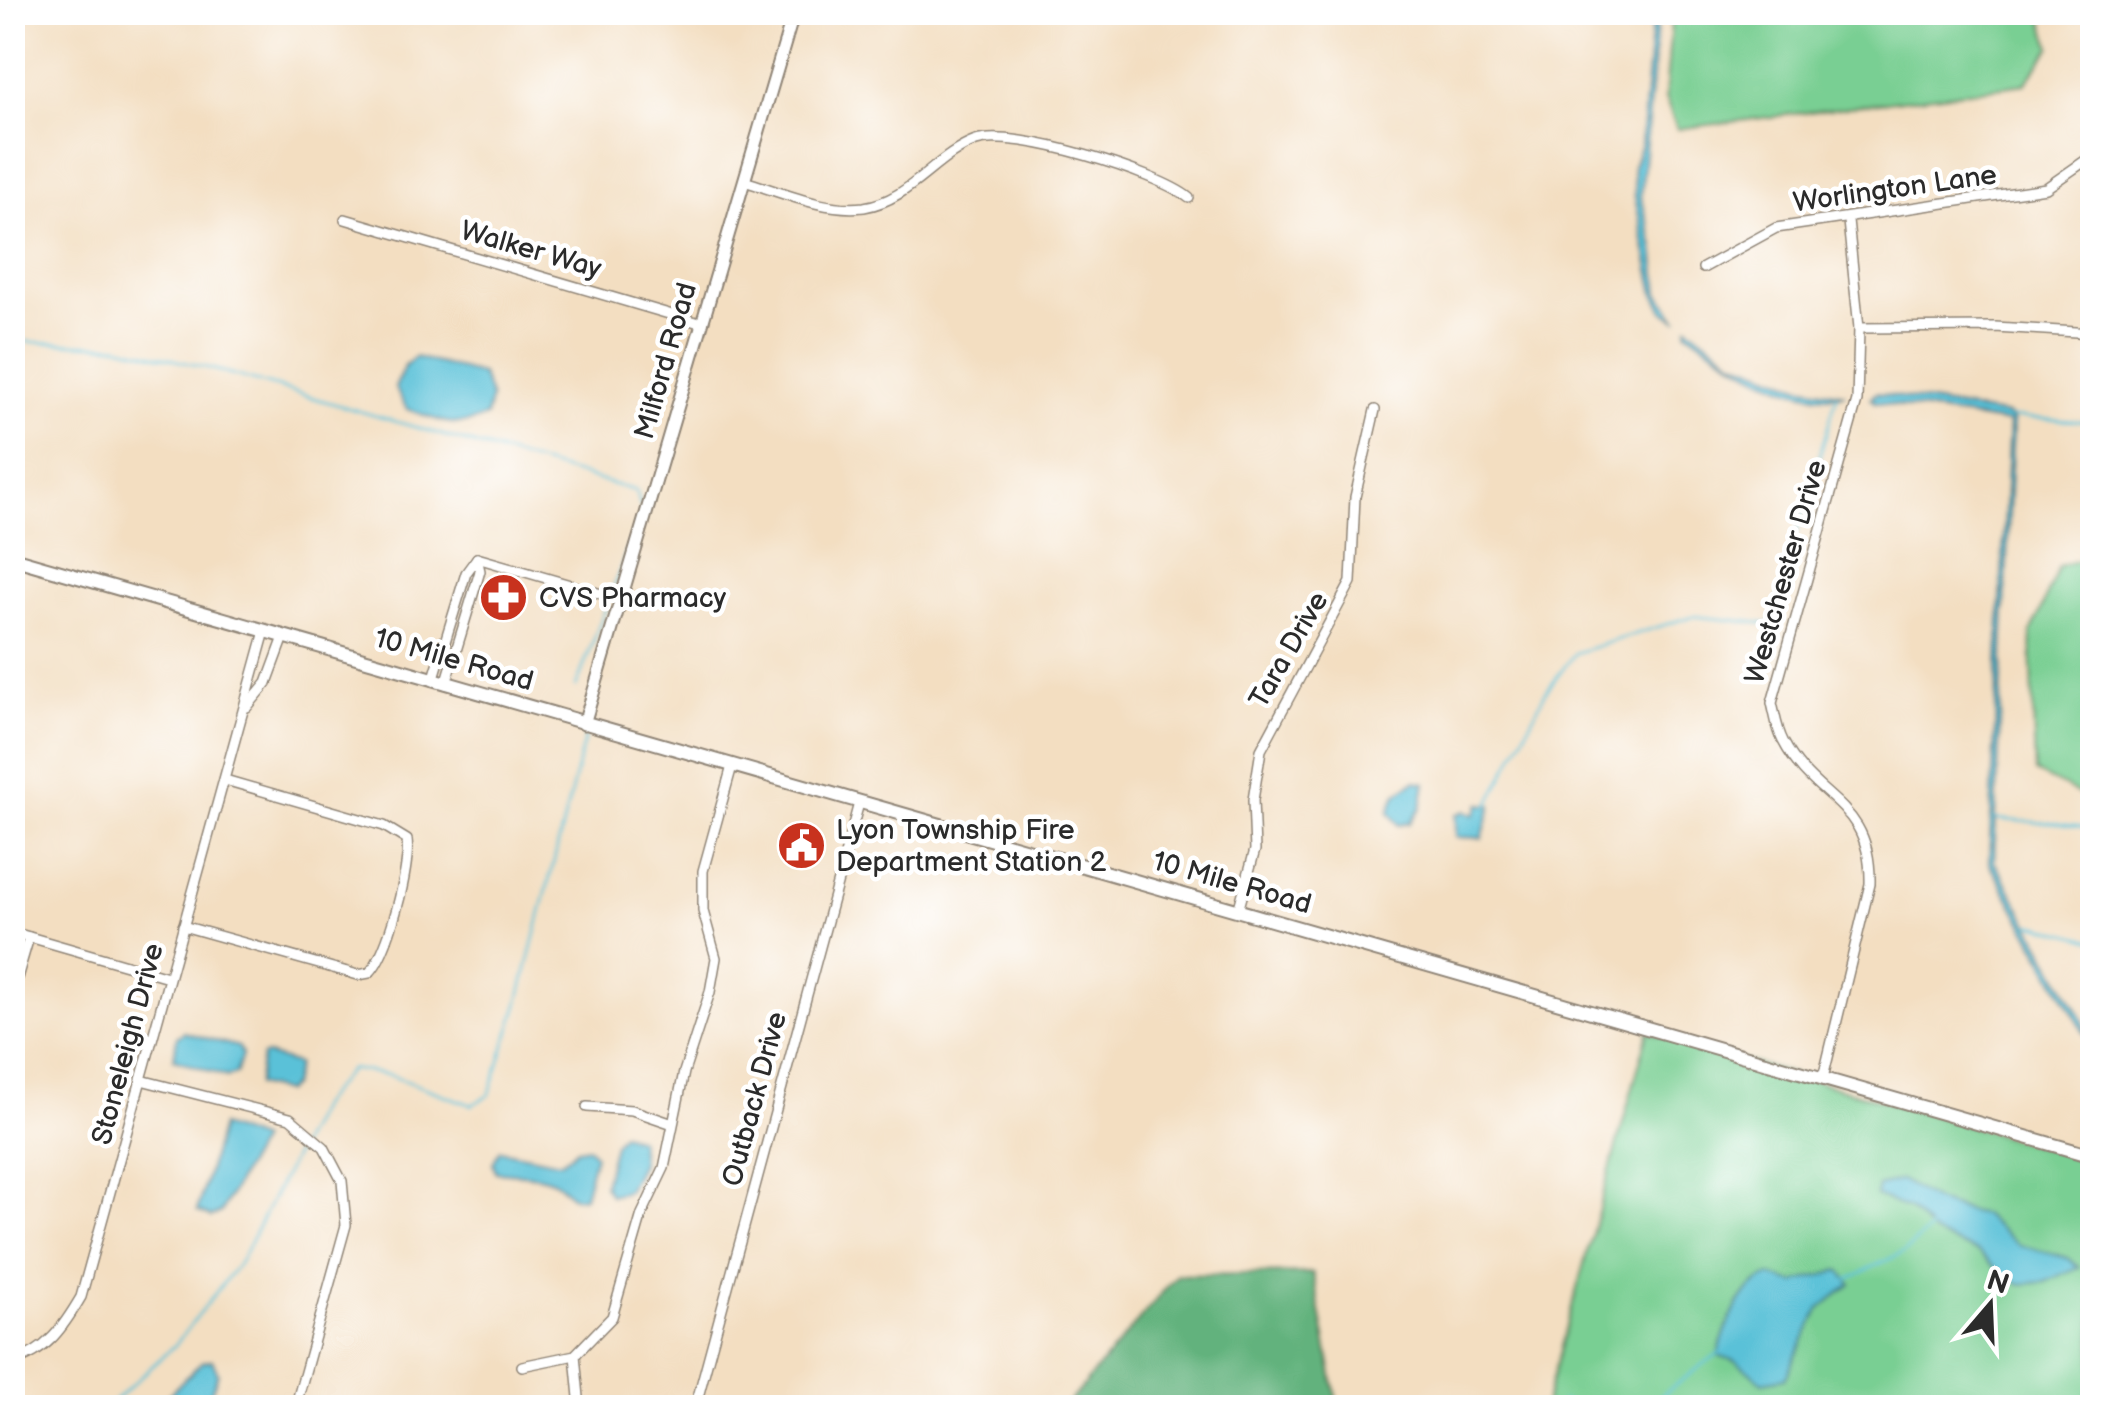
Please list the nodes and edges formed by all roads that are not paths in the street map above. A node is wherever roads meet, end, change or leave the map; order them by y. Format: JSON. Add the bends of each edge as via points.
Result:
{"nodes":[{"id":1,"x":794,"y":12,"type":"edge"},
{"id":2,"x":2092,"y":156,"type":"edge"},
{"id":3,"x":744,"y":181,"type":"junction"},
{"id":4,"x":1189,"y":198,"type":"dead end"},
{"id":5,"x":345,"y":219,"type":"dead end"},
{"id":6,"x":1848,"y":220,"type":"junction"},
{"id":7,"x":1703,"y":268,"type":"dead end"},
{"id":8,"x":703,"y":324,"type":"junction"},
{"id":9,"x":1859,"y":328,"type":"junction"},
{"id":10,"x":2092,"y":333,"type":"edge"},
{"id":11,"x":1375,"y":410,"type":"dead end"},
{"id":12,"x":12,"y":558,"type":"edge"},
{"id":13,"x":622,"y":600,"type":"junction"},
{"id":14,"x":265,"y":631,"type":"junction"},
{"id":15,"x":284,"y":636,"type":"junction"},
{"id":16,"x":439,"y":682,"type":"junction"},
{"id":17,"x":244,"y":709,"type":"junction"},
{"id":18,"x":584,"y":724,"type":"junction"},
{"id":19,"x":732,"y":766,"type":"junction"},
{"id":20,"x":225,"y":780,"type":"junction"},
{"id":21,"x":859,"y":803,"type":"junction"},
{"id":22,"x":1238,"y":911,"type":"junction"},
{"id":23,"x":183,"y":926,"type":"junction"},
{"id":24,"x":12,"y":932,"type":"edge"},
{"id":25,"x":28,"y":937,"type":"junction"},
{"id":26,"x":168,"y":977,"type":"junction"},
{"id":27,"x":12,"y":995,"type":"edge"},
{"id":28,"x":1823,"y":1078,"type":"junction"},
{"id":29,"x":141,"y":1080,"type":"junction"},
{"id":30,"x":587,"y":1107,"type":"dead end"},
{"id":31,"x":670,"y":1123,"type":"junction"},
{"id":32,"x":2092,"y":1156,"type":"edge"},
{"id":33,"x":574,"y":1355,"type":"junction"},
{"id":34,"x":12,"y":1362,"type":"edge"},
{"id":35,"x":522,"y":1366,"type":"dead end"},
{"id":36,"x":296,"y":1408,"type":"edge"},
{"id":37,"x":580,"y":1408,"type":"edge"},
{"id":38,"x":695,"y":1408,"type":"edge"}],
"edges":[{"from":1,"to":3,"type":"street","name":"Milford Road"},
{"from":2,"to":6,"type":"street","name":"Worlington Lane","via":[[2046,188]]},
{"from":3,"to":4,"type":"street","via":[[823,205],[862,207],[884,202],[977,141],[996,138],[1149,177]]},
{"from":3,"to":8,"type":"street","name":"Milford Road"},
{"from":5,"to":8,"type":"street","name":"Walker Way"},
{"from":6,"to":7,"type":"street","name":"Worlington Lane","via":[[1776,228]]},
{"from":6,"to":9,"type":"street","name":"Westchester Drive"},
{"from":8,"to":13,"type":"street","name":"Milford Road"},
{"from":9,"to":10,"type":"street"},
{"from":9,"to":28,"type":"street","name":"Westchester Drive","via":[[1853,422],[1772,703],[1782,740],[1801,768],[1858,822],[1871,854],[1870,884]]},
{"from":11,"to":22,"type":"street","name":"Tara Drive","via":[[1355,497],[1352,582],[1260,753],[1255,850]]},
{"from":12,"to":14,"type":"main road","name":"10 Mile Road"},
{"from":13,"to":16,"type":"street","via":[[477,558],[466,572]]},
{"from":13,"to":18,"type":"street","name":"Milford Road"},
{"from":14,"to":15,"type":"main road","name":"10 Mile Road"},
{"from":14,"to":17,"type":"street","name":"Stoneleigh Drive"},
{"from":15,"to":16,"type":"main road","name":"10 Mile Road"},
{"from":15,"to":17,"type":"street","name":"Stoneleigh Drive","via":[[267,683]]},
{"from":16,"to":18,"type":"main road","name":"10 Mile Road"},
{"from":17,"to":20,"type":"street","name":"Stoneleigh Drive"},
{"from":18,"to":19,"type":"main road","name":"10 Mile Road"},
{"from":19,"to":21,"type":"main road","name":"10 Mile Road"},
{"from":19,"to":31,"type":"street","via":[[703,871],[702,911],[716,958]]},
{"from":20,"to":23,"type":"street","name":"Stoneleigh Drive"},
{"from":20,"to":23,"type":"street","via":[[384,826],[408,840],[382,956],[358,975]]},
{"from":21,"to":22,"type":"main road","name":"10 Mile Road"},
{"from":21,"to":38,"type":"street","name":"Outback Drive"},
{"from":22,"to":28,"type":"main road","name":"10 Mile Road"},
{"from":23,"to":26,"type":"street","name":"Stoneleigh Drive"},
{"from":24,"to":25,"type":"street"},
{"from":25,"to":26,"type":"street"},
{"from":25,"to":27,"type":"street"},
{"from":26,"to":29,"type":"street","name":"Stoneleigh Drive"},
{"from":28,"to":32,"type":"main road","name":"10 Mile Road"},
{"from":29,"to":34,"type":"street","name":"Stoneleigh Drive","via":[[81,1297],[60,1331],[30,1357]]},
{"from":29,"to":36,"type":"street","via":[[290,1118],[324,1147],[342,1181],[346,1225]]},
{"from":30,"to":31,"type":"street","via":[[632,1110]]},
{"from":31,"to":33,"type":"street","via":[[664,1168],[642,1214],[612,1317]]},
{"from":33,"to":35,"type":"street"},
{"from":33,"to":37,"type":"street"}]}
